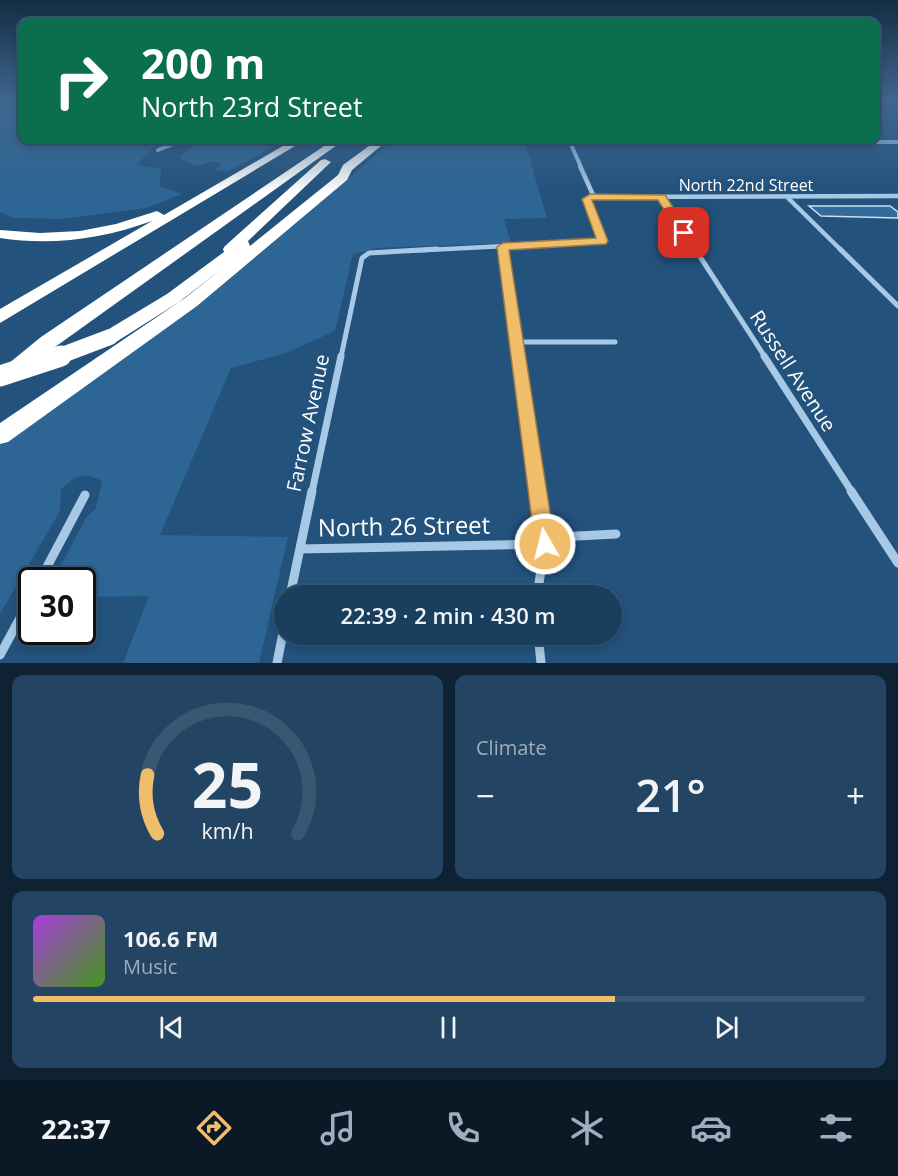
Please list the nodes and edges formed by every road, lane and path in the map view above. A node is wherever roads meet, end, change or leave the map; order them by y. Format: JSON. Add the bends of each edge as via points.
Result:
{"nodes":[{"id":1,"x":880,"y":142,"type":"edge"},
{"id":2,"x":898,"y":142,"type":"edge"},
{"id":3,"x":173,"y":144,"type":"edge"},
{"id":4,"x":293,"y":144,"type":"edge"},
{"id":5,"x":333,"y":144,"type":"edge"},
{"id":6,"x":345,"y":144,"type":"edge"},
{"id":7,"x":378,"y":144,"type":"edge"},
{"id":8,"x":570,"y":144,"type":"edge"},
{"id":9,"x":158,"y":150,"type":"dead end"},
{"id":10,"x":347,"y":168,"type":"junction"},
{"id":11,"x":898,"y":196,"type":"edge"},
{"id":12,"x":594,"y":197,"type":"junction"},
{"id":13,"x":787,"y":197,"type":"junction"},
{"id":14,"x":662,"y":198,"type":"junction"},
{"id":15,"x":198,"y":200,"type":"junction"},
{"id":16,"x":0,"y":234,"type":"edge"},
{"id":17,"x":503,"y":247,"type":"junction"},
{"id":18,"x":214,"y":265,"type":"junction"},
{"id":19,"x":898,"y":306,"type":"edge"},
{"id":20,"x":0,"y":317,"type":"edge"},
{"id":21,"x":516,"y":342,"type":"junction"},
{"id":22,"x":615,"y":342,"type":"dead end"},
{"id":23,"x":0,"y":376,"type":"edge"},
{"id":24,"x":0,"y":381,"type":"edge"},
{"id":25,"x":0,"y":435,"type":"edge"},
{"id":26,"x":85,"y":495,"type":"dead end"},
{"id":27,"x":616,"y":534,"type":"dead end"},
{"id":28,"x":545,"y":544,"type":"junction"},
{"id":29,"x":300,"y":549,"type":"junction"},
{"id":30,"x":898,"y":563,"type":"edge"},
{"id":31,"x":47,"y":567,"type":"edge"},
{"id":32,"x":292,"y":585,"type":"edge"},
{"id":33,"x":539,"y":585,"type":"edge"},
{"id":34,"x":18,"y":622,"type":"edge"},
{"id":35,"x":281,"y":645,"type":"edge"},
{"id":36,"x":539,"y":645,"type":"edge"},
{"id":37,"x":0,"y":655,"type":"edge"},
{"id":38,"x":277,"y":663,"type":"edge"},
{"id":39,"x":541,"y":663,"type":"edge"}],
"edges":[{"from":1,"to":2,"type":"street"},
{"from":3,"to":9,"type":"street"},
{"from":4,"to":15,"type":"highway"},
{"from":5,"to":24,"type":"highway","via":[[48,342]]},
{"from":6,"to":18,"type":"highway"},
{"from":7,"to":10,"type":"highway"},
{"from":8,"to":12,"type":"street"},
{"from":10,"to":18,"type":"highway"},
{"from":10,"to":25,"type":"highway","via":[[343,177],[191,302]]},
{"from":11,"to":13,"type":"street","name":"North 22nd Street"},
{"from":12,"to":14,"type":"street","name":"North 22nd Street"},
{"from":12,"to":17,"type":"street","via":[[587,199],[602,241]]},
{"from":13,"to":14,"type":"street","name":"North 22nd Street"},
{"from":13,"to":19,"type":"street"},
{"from":14,"to":30,"type":"street","name":"Russell Avenue"},
{"from":15,"to":16,"type":"highway","via":[[139,222],[99,231],[63,237]]},
{"from":15,"to":20,"type":"highway"},
{"from":17,"to":21,"type":"street"},
{"from":17,"to":29,"type":"street","name":"Farrow Avenue","via":[[369,253],[362,258]]},
{"from":18,"to":23,"type":"highway","bridge":true,"via":[[172,298],[110,337]]},
{"from":21,"to":22,"type":"street"},
{"from":21,"to":28,"type":"street"},
{"from":26,"to":31,"type":"street"},
{"from":27,"to":28,"type":"street","name":"North 26 Street","via":[[558,537]]},
{"from":28,"to":29,"type":"street","name":"North 26 Street"},
{"from":28,"to":33,"type":"street"},
{"from":29,"to":32,"type":"street","name":"Farrow Avenue"},
{"from":34,"to":37,"type":"street"},
{"from":35,"to":38,"type":"street"},
{"from":36,"to":39,"type":"street"}]}
